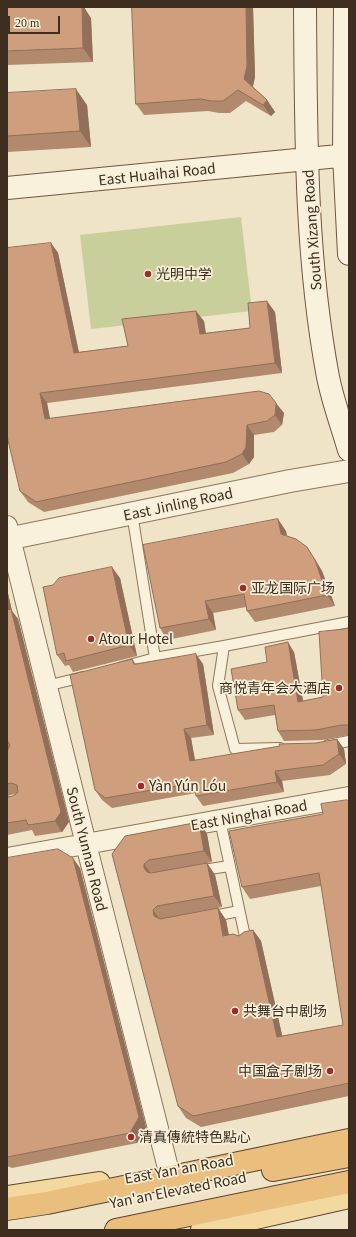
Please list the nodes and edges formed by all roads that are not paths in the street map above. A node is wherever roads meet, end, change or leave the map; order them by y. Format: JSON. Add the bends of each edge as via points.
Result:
{"nodes":[{"id":1,"x":305,"y":7,"type":"edge"},
{"id":2,"x":344,"y":7,"type":"edge"},
{"id":3,"x":346,"y":155,"type":"edge"},
{"id":4,"x":307,"y":159,"type":"junction"},
{"id":5,"x":7,"y":188,"type":"edge"},
{"id":6,"x":349,"y":254,"type":"edge"},
{"id":7,"x":349,"y":450,"type":"edge"},
{"id":8,"x":349,"y":471,"type":"edge"},
{"id":9,"x":132,"y":513,"type":"junction"},
{"id":10,"x":8,"y":535,"type":"edge"},
{"id":11,"x":349,"y":622,"type":"edge"},
{"id":12,"x":224,"y":646,"type":"junction"},
{"id":13,"x":155,"y":658,"type":"junction"},
{"id":14,"x":112,"y":669,"type":"edge"},
{"id":15,"x":90,"y":675,"type":"edge"},
{"id":16,"x":46,"y":686,"type":"junction"},
{"id":17,"x":349,"y":741,"type":"edge"},
{"id":18,"x":316,"y":746,"type":"edge"},
{"id":19,"x":287,"y":747,"type":"edge"},
{"id":20,"x":349,"y":796,"type":"edge"},
{"id":21,"x":220,"y":820,"type":"junction"},
{"id":22,"x":86,"y":844,"type":"junction"},
{"id":23,"x":7,"y":858,"type":"edge"},
{"id":24,"x":229,"y":866,"type":"junction"},
{"id":25,"x":187,"y":873,"type":"edge"},
{"id":26,"x":239,"y":911,"type":"junction"},
{"id":27,"x":196,"y":919,"type":"edge"},
{"id":28,"x":246,"y":941,"type":"edge"},
{"id":29,"x":349,"y":1134,"type":"edge"},
{"id":30,"x":349,"y":1140,"type":"edge"},
{"id":31,"x":349,"y":1156,"type":"edge"},
{"id":32,"x":169,"y":1172,"type":"junction"},
{"id":33,"x":349,"y":1182,"type":"edge"},
{"id":34,"x":7,"y":1197,"type":"edge"},
{"id":35,"x":349,"y":1197,"type":"edge"},
{"id":36,"x":7,"y":1210,"type":"edge"},
{"id":37,"x":7,"y":1224,"type":"edge"},
{"id":38,"x":206,"y":1229,"type":"edge"},
{"id":39,"x":116,"y":1230,"type":"edge"}],
"edges":[{"from":1,"to":4,"type":"main road","name":"South Xizang Road"},
{"from":2,"to":3,"type":"main road"},
{"from":3,"to":4,"type":"main road","name":"East Huaihai Road"},
{"from":3,"to":6,"type":"main road"},
{"from":4,"to":5,"type":"main road","name":"East Huaihai Road"},
{"from":4,"to":7,"type":"main road","name":"South Xizang Road","via":[[311,248],[320,327],[329,380]]},
{"from":8,"to":9,"type":"main road","name":"East Jinling Road"},
{"from":9,"to":10,"type":"main road","name":"East Jinling Road"},
{"from":9,"to":13,"type":"lane"},
{"from":10,"to":16,"type":"street","name":"South Yunnan Road"},
{"from":11,"to":12,"type":"lane"},
{"from":12,"to":13,"type":"lane"},
{"from":12,"to":19,"type":"lane","via":[[218,686],[235,749]]},
{"from":13,"to":14,"type":"lane"},
{"from":15,"to":16,"type":"lane"},
{"from":16,"to":22,"type":"street","name":"South Yunnan Road"},
{"from":17,"to":18,"type":"lane"},
{"from":20,"to":21,"type":"street","name":"East Ninghai Road"},
{"from":21,"to":22,"type":"street","name":"East Ninghai Road"},
{"from":21,"to":24,"type":"lane"},
{"from":22,"to":23,"type":"street","name":"East Ninghai Road"},
{"from":22,"to":32,"type":"street","name":"South Yunnan Road"},
{"from":24,"to":25,"type":"lane"},
{"from":24,"to":26,"type":"lane"},
{"from":26,"to":27,"type":"lane"},
{"from":26,"to":28,"type":"lane"},
{"from":29,"to":32,"type":"main road","name":"East Yan'an Road"},
{"from":30,"to":36,"type":"highway"},
{"from":31,"to":37,"type":"highway","name":"Yan'an Elevated Road"},
{"from":32,"to":34,"type":"main road","name":"East Yan'an Road"},
{"from":33,"to":39,"type":"highway","name":"Yan'an Elevated Road"},
{"from":35,"to":38,"type":"main road"}]}
